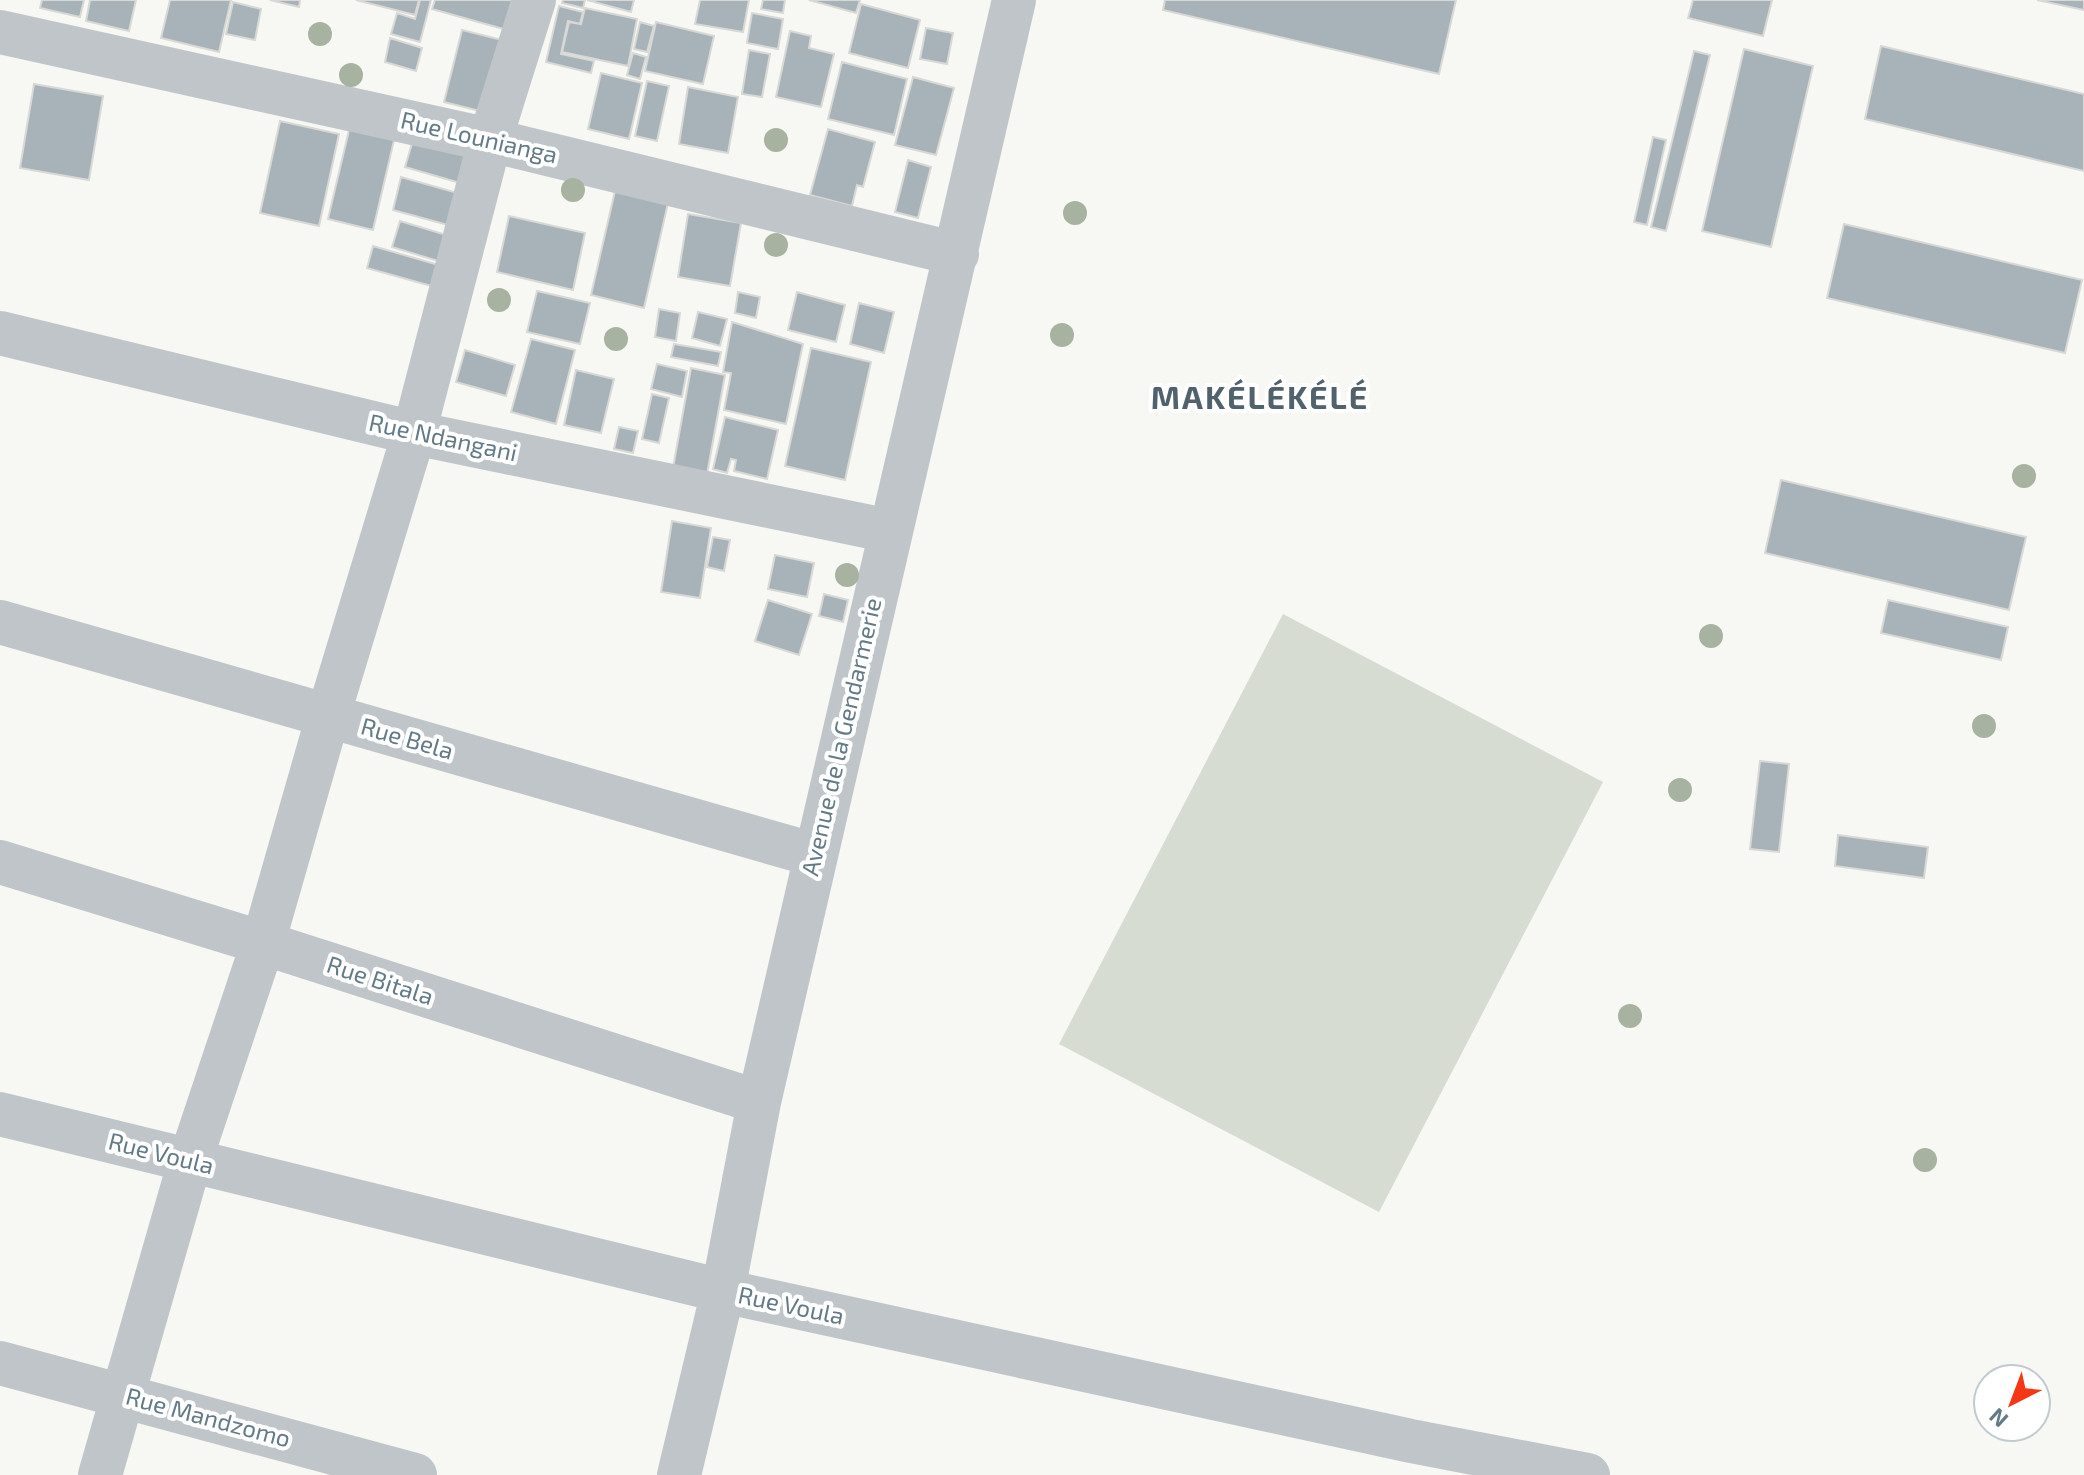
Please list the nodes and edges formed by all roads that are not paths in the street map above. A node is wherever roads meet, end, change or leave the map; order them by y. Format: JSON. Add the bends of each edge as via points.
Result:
{"nodes":[{"id":1,"x":534,"y":0,"type":"edge"},
{"id":2,"x":1014,"y":0,"type":"edge"},
{"id":3,"x":0,"y":32,"type":"edge"},
{"id":4,"x":490,"y":140,"type":"junction"},
{"id":5,"x":957,"y":254,"type":"junction"},
{"id":6,"x":0,"y":333,"type":"edge"},
{"id":7,"x":414,"y":433,"type":"junction"},
{"id":8,"x":890,"y":531,"type":"junction"},
{"id":9,"x":0,"y":622,"type":"edge"},
{"id":10,"x":328,"y":716,"type":"junction"},
{"id":11,"x":815,"y":855,"type":"junction"},
{"id":12,"x":0,"y":862,"type":"edge"},
{"id":13,"x":263,"y":943,"type":"junction"},
{"id":14,"x":759,"y":1102,"type":"junction"},
{"id":15,"x":0,"y":1114,"type":"edge"},
{"id":16,"x":190,"y":1161,"type":"junction"},
{"id":17,"x":723,"y":1291,"type":"junction"},
{"id":18,"x":0,"y":1363,"type":"edge"},
{"id":19,"x":122,"y":1395,"type":"junction"},
{"id":20,"x":100,"y":1475,"type":"edge"},
{"id":21,"x":415,"y":1475,"type":"edge"},
{"id":22,"x":679,"y":1475,"type":"edge"},
{"id":23,"x":1588,"y":1475,"type":"edge"}],
"edges":[{"from":1,"to":4,"type":"street"},
{"from":2,"to":5,"type":"street","name":"Avenue de la Gendarmerie"},
{"from":3,"to":4,"type":"street","name":"Rue Lounianga"},
{"from":4,"to":5,"type":"street","name":"Rue Lounianga"},
{"from":4,"to":7,"type":"street"},
{"from":5,"to":8,"type":"street","name":"Avenue de la Gendarmerie"},
{"from":6,"to":7,"type":"street","name":"Rue Ndangani"},
{"from":7,"to":8,"type":"street","name":"Rue Ndangani"},
{"from":7,"to":10,"type":"street"},
{"from":8,"to":11,"type":"street","name":"Avenue de la Gendarmerie"},
{"from":9,"to":10,"type":"street","name":"Rue Bela"},
{"from":10,"to":11,"type":"street","name":"Rue Bela"},
{"from":10,"to":13,"type":"street"},
{"from":11,"to":14,"type":"street","name":"Avenue de la Gendarmerie"},
{"from":12,"to":13,"type":"street","name":"Rue Bitala"},
{"from":13,"to":14,"type":"street","name":"Rue Bitala"},
{"from":13,"to":16,"type":"street"},
{"from":14,"to":17,"type":"street","name":"Avenue de la Gendarmerie"},
{"from":15,"to":16,"type":"street","name":"Rue Voula"},
{"from":16,"to":17,"type":"street","name":"Rue Voula"},
{"from":16,"to":19,"type":"street"},
{"from":17,"to":22,"type":"street","name":"Avenue de la Gendarmerie"},
{"from":17,"to":23,"type":"street","name":"Rue Voula"},
{"from":18,"to":19,"type":"street","name":"Rue Mandzomo"},
{"from":19,"to":20,"type":"street"},
{"from":19,"to":21,"type":"street","name":"Rue Mandzomo"}]}
